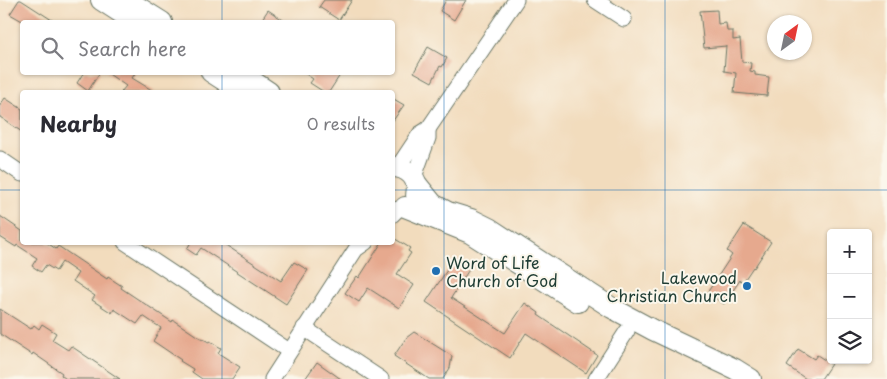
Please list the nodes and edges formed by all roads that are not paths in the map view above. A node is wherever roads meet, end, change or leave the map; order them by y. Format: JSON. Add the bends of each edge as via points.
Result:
{"nodes":[{"id":1,"x":101,"y":0,"type":"edge"},
{"id":2,"x":127,"y":0,"type":"edge"},
{"id":3,"x":516,"y":0,"type":"edge"},
{"id":4,"x":595,"y":0,"type":"edge"},
{"id":5,"x":624,"y":19,"type":"dead end"},
{"id":6,"x":132,"y":20,"type":"edge"},
{"id":7,"x":159,"y":20,"type":"edge"},
{"id":8,"x":216,"y":75,"type":"edge"},
{"id":9,"x":244,"y":75,"type":"edge"},
{"id":10,"x":239,"y":90,"type":"edge"},
{"id":11,"x":267,"y":90,"type":"edge"},
{"id":12,"x":0,"y":159,"type":"edge"},
{"id":13,"x":20,"y":173,"type":"edge"},
{"id":14,"x":405,"y":174,"type":"edge"},
{"id":15,"x":397,"y":210,"type":"edge"},
{"id":16,"x":130,"y":245,"type":"edge"},
{"id":17,"x":360,"y":245,"type":"edge"},
{"id":18,"x":304,"y":328,"type":"junction"},
{"id":19,"x":627,"y":331,"type":"junction"},
{"id":20,"x":289,"y":351,"type":"junction"},
{"id":21,"x":272,"y":379,"type":"edge"},
{"id":22,"x":381,"y":379,"type":"edge"},
{"id":23,"x":596,"y":379,"type":"edge"},
{"id":24,"x":725,"y":379,"type":"edge"},
{"id":25,"x":751,"y":379,"type":"edge"}],
"edges":[{"from":1,"to":6,"type":"main road"},
{"from":2,"to":7,"type":"main road"},
{"from":3,"to":14,"type":"street","via":[[428,129],[428,138]]},
{"from":4,"to":5,"type":"street"},
{"from":8,"to":10,"type":"main road"},
{"from":9,"to":11,"type":"main road"},
{"from":12,"to":13,"type":"street"},
{"from":14,"to":15,"type":"main road","via":[[417,190],[411,203]]},
{"from":14,"to":25,"type":"main road","via":[[433,204],[489,228],[612,308]]},
{"from":15,"to":19,"type":"main road","via":[[470,233],[606,321]]},
{"from":16,"to":20,"type":"street"},
{"from":17,"to":18,"type":"street"},
{"from":18,"to":20,"type":"street"},
{"from":18,"to":22,"type":"street"},
{"from":19,"to":23,"type":"street"},
{"from":19,"to":24,"type":"main road"},
{"from":20,"to":21,"type":"street"}]}
